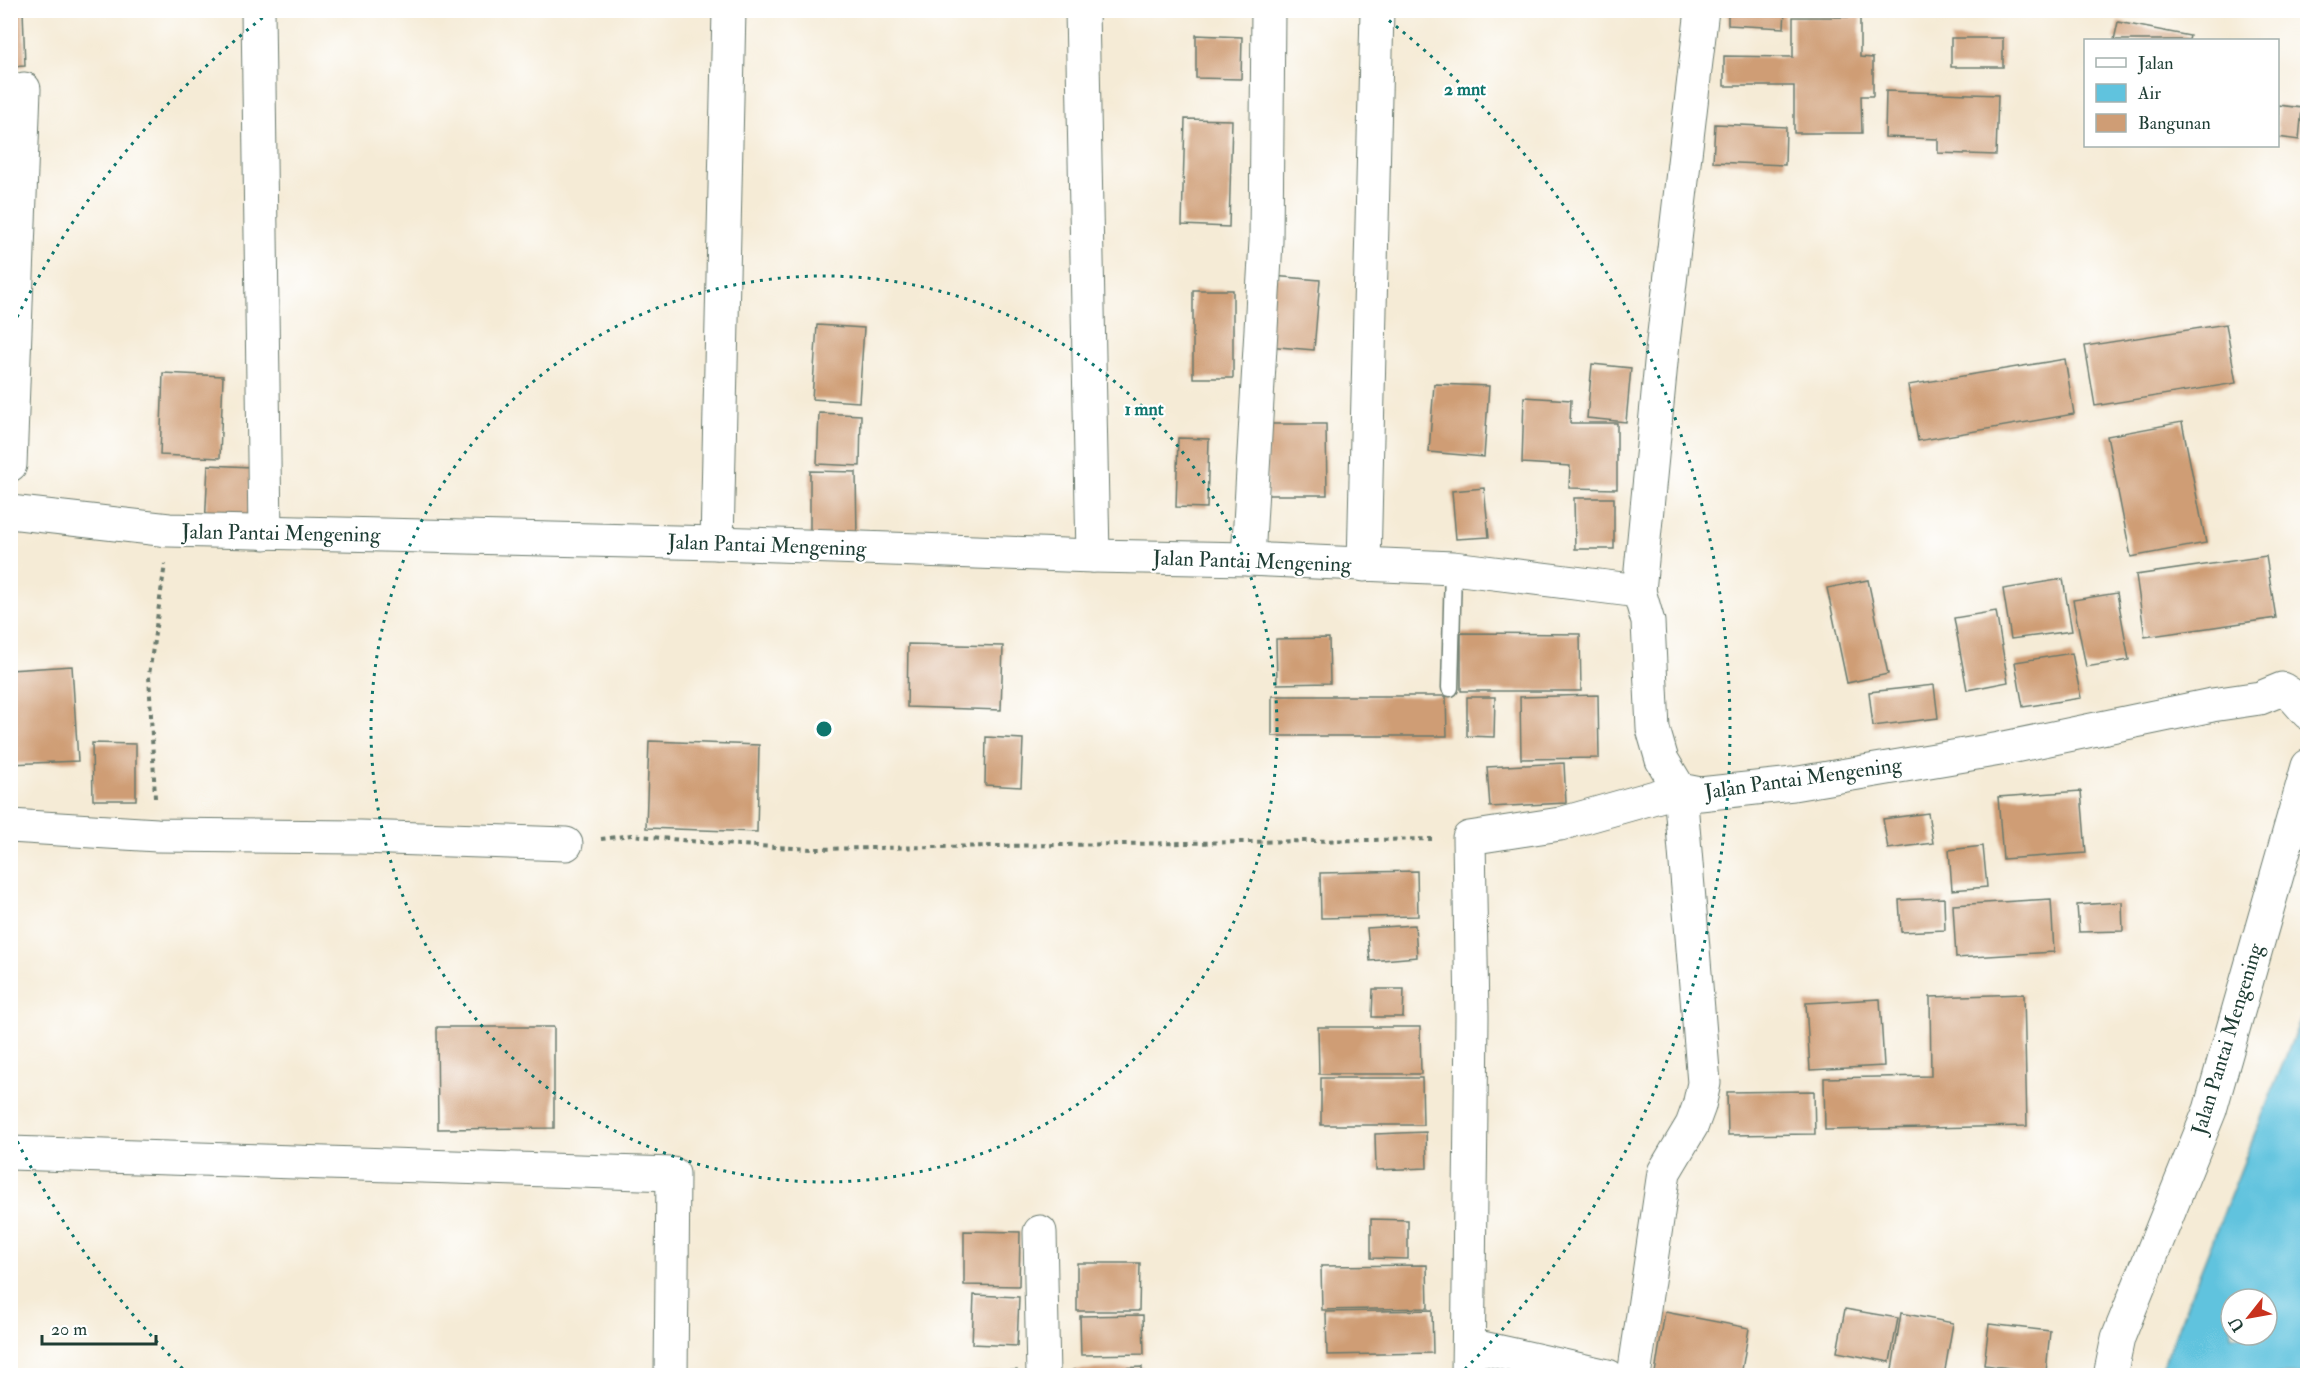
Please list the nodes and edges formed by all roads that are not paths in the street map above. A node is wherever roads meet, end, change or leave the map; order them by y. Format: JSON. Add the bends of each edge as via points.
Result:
{"nodes":[{"id":1,"x":258,"y":10,"type":"edge"},
{"id":2,"x":729,"y":10,"type":"edge"},
{"id":3,"x":1082,"y":10,"type":"edge"},
{"id":4,"x":1268,"y":10,"type":"edge"},
{"id":5,"x":1377,"y":10,"type":"edge"},
{"id":6,"x":1702,"y":10,"type":"edge"},
{"id":7,"x":24,"y":89,"type":"dead end"},
{"id":8,"x":10,"y":465,"type":"edge"},
{"id":9,"x":10,"y":512,"type":"edge"},
{"id":10,"x":265,"y":532,"type":"junction"},
{"id":11,"x":717,"y":543,"type":"junction"},
{"id":12,"x":1093,"y":556,"type":"junction"},
{"id":13,"x":1248,"y":559,"type":"junction"},
{"id":14,"x":1364,"y":565,"type":"junction"},
{"id":15,"x":1453,"y":568,"type":"junction"},
{"id":16,"x":1639,"y":591,"type":"junction"},
{"id":17,"x":1450,"y":688,"type":"dead end"},
{"id":18,"x":2307,"y":713,"type":"edge"},
{"id":19,"x":2307,"y":766,"type":"edge"},
{"id":20,"x":1680,"y":790,"type":"junction"},
{"id":21,"x":10,"y":826,"type":"edge"},
{"id":22,"x":566,"y":844,"type":"road end"},
{"id":23,"x":10,"y":1152,"type":"edge"},
{"id":24,"x":1040,"y":1232,"type":"dead end"},
{"id":25,"x":1468,"y":1360,"type":"edge"},
{"id":26,"x":671,"y":1376,"type":"edge"},
{"id":27,"x":1043,"y":1376,"type":"edge"},
{"id":28,"x":1608,"y":1376,"type":"edge"},
{"id":29,"x":1634,"y":1376,"type":"edge"},
{"id":30,"x":2110,"y":1376,"type":"edge"}],
"edges":[{"from":1,"to":10,"type":"street"},
{"from":2,"to":11,"type":"street"},
{"from":3,"to":12,"type":"street"},
{"from":4,"to":13,"type":"street","via":[[1266,241]]},
{"from":5,"to":14,"type":"street"},
{"from":6,"to":16,"type":"street"},
{"from":7,"to":8,"type":"street"},
{"from":9,"to":10,"type":"street","name":"Jalan Pantai Mengening","via":[[169,530]]},
{"from":10,"to":11,"type":"street","name":"Jalan Pantai Mengening"},
{"from":11,"to":12,"type":"street","name":"Jalan Pantai Mengening"},
{"from":12,"to":13,"type":"street","name":"Jalan Pantai Mengening"},
{"from":13,"to":14,"type":"street","name":"Jalan Pantai Mengening"},
{"from":14,"to":15,"type":"street","name":"Jalan Pantai Mengening"},
{"from":15,"to":16,"type":"street","name":"Jalan Pantai Mengening"},
{"from":15,"to":17,"type":"lane"},
{"from":16,"to":20,"type":"street","name":"Jalan Pantai Mengening","via":[[1648,622],[1653,729],[1662,760]]},
{"from":18,"to":20,"type":"street","name":"Jalan Pantai Mengening","via":[[2294,696],[2282,689],[2260,699],[1816,780],[1700,794]]},
{"from":19,"to":30,"type":"street","name":"Jalan Pantai Mengening","via":[[2210,1110],[2118,1338]]},
{"from":20,"to":25,"type":"street","via":[[1560,824],[1469,838],[1472,1017]]},
{"from":20,"to":29,"type":"street","via":[[1704,1083],[1692,1125],[1664,1172]]},
{"from":21,"to":22,"type":"street","via":[[157,835]]},
{"from":23,"to":26,"type":"street","via":[[673,1174]]},
{"from":24,"to":27,"type":"street"},
{"from":25,"to":28,"type":"street"}]}
